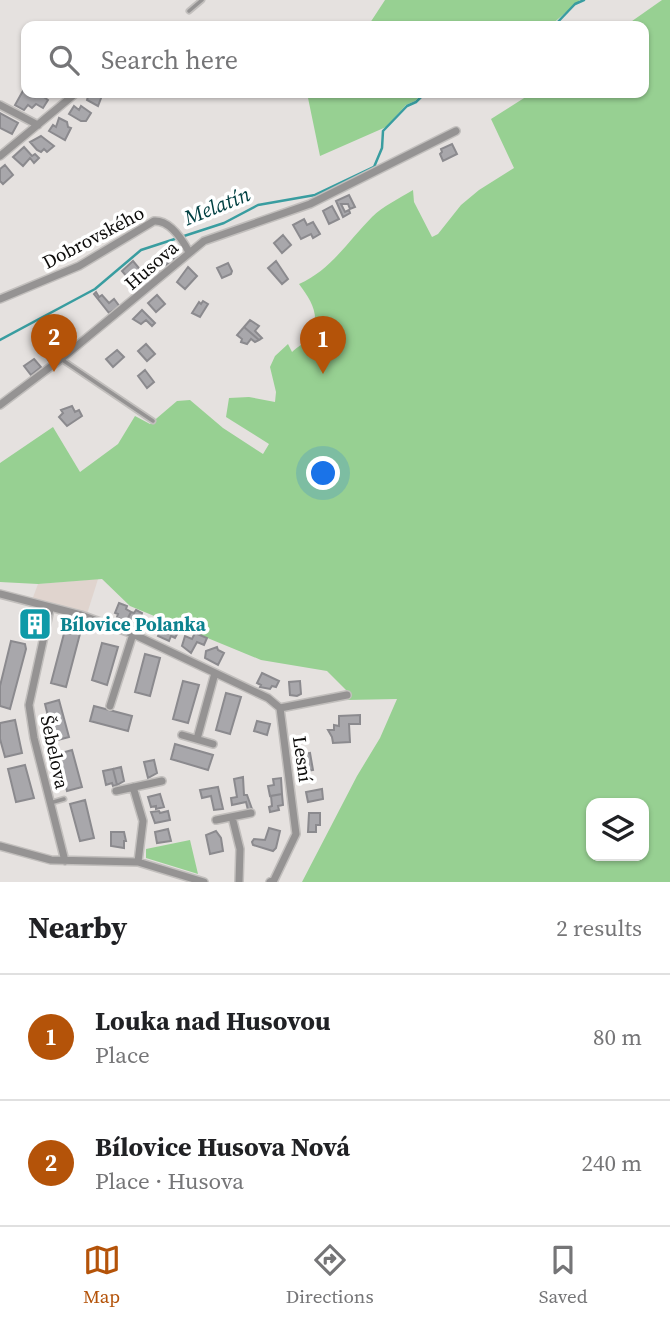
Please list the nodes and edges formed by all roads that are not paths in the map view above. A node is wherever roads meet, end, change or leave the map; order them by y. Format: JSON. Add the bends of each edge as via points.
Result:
{"nodes":[{"id":1,"x":202,"y":0,"type":"edge"},
{"id":2,"x":189,"y":11,"type":"dead end"},
{"id":3,"x":70,"y":98,"type":"edge"},
{"id":4,"x":0,"y":105,"type":"edge"},
{"id":5,"x":38,"y":125,"type":"junction"},
{"id":6,"x":456,"y":131,"type":"dead end"},
{"id":7,"x":0,"y":156,"type":"edge"},
{"id":8,"x":189,"y":252,"type":"junction"},
{"id":9,"x":0,"y":299,"type":"edge"},
{"id":10,"x":61,"y":359,"type":"junction"},
{"id":11,"x":0,"y":405,"type":"edge"},
{"id":12,"x":153,"y":421,"type":"dead end"},
{"id":13,"x":0,"y":594,"type":"edge"},
{"id":14,"x":50,"y":609,"type":"junction"},
{"id":15,"x":133,"y":634,"type":"junction"},
{"id":16,"x":215,"y":673,"type":"junction"},
{"id":17,"x":347,"y":695,"type":"dead end"},
{"id":18,"x":110,"y":706,"type":"dead end"},
{"id":19,"x":280,"y":708,"type":"junction"},
{"id":20,"x":182,"y":735,"type":"dead end"},
{"id":21,"x":197,"y":739,"type":"junction"},
{"id":22,"x":214,"y":744,"type":"dead end"},
{"id":23,"x":162,"y":781,"type":"dead end"},
{"id":24,"x":133,"y":787,"type":"junction"},
{"id":25,"x":116,"y":792,"type":"dead end"},
{"id":26,"x":64,"y":799,"type":"dead end"},
{"id":27,"x":50,"y":803,"type":"junction"},
{"id":28,"x":251,"y":814,"type":"dead end"},
{"id":29,"x":232,"y":817,"type":"junction"},
{"id":30,"x":216,"y":820,"type":"dead end"},
{"id":31,"x":0,"y":846,"type":"edge"},
{"id":32,"x":65,"y":861,"type":"junction"},
{"id":33,"x":138,"y":862,"type":"junction"},
{"id":34,"x":204,"y":882,"type":"edge"},
{"id":35,"x":239,"y":882,"type":"edge"},
{"id":36,"x":270,"y":882,"type":"edge"}],
"edges":[{"from":1,"to":2,"type":"lane"},
{"from":3,"to":5,"type":"street"},
{"from":4,"to":5,"type":"street"},
{"from":5,"to":7,"type":"street"},
{"from":6,"to":8,"type":"street","name":"Husova","via":[[310,204],[229,230]]},
{"from":8,"to":9,"type":"street","name":"Dobrovského","via":[[165,223],[154,221],[79,266]]},
{"from":8,"to":10,"type":"street","name":"Husova"},
{"from":10,"to":11,"type":"street","name":"Husova"},
{"from":10,"to":12,"type":"lane"},
{"from":13,"to":14,"type":"street"},
{"from":14,"to":15,"type":"street"},
{"from":14,"to":27,"type":"street","name":"Šebelova","via":[[29,705]]},
{"from":15,"to":16,"type":"street"},
{"from":15,"to":18,"type":"street"},
{"from":16,"to":19,"type":"street"},
{"from":16,"to":21,"type":"street"},
{"from":17,"to":19,"type":"street"},
{"from":19,"to":36,"type":"street","name":"Lesní","via":[[296,834]]},
{"from":20,"to":21,"type":"street"},
{"from":21,"to":22,"type":"street"},
{"from":23,"to":24,"type":"street"},
{"from":24,"to":25,"type":"street"},
{"from":24,"to":33,"type":"street","via":[[143,821]]},
{"from":26,"to":27,"type":"lane"},
{"from":27,"to":32,"type":"street","name":"Šebelova"},
{"from":28,"to":29,"type":"street"},
{"from":29,"to":30,"type":"street"},
{"from":29,"to":35,"type":"street","via":[[240,849]]},
{"from":31,"to":32,"type":"street"},
{"from":32,"to":33,"type":"street"},
{"from":33,"to":34,"type":"street"}]}
